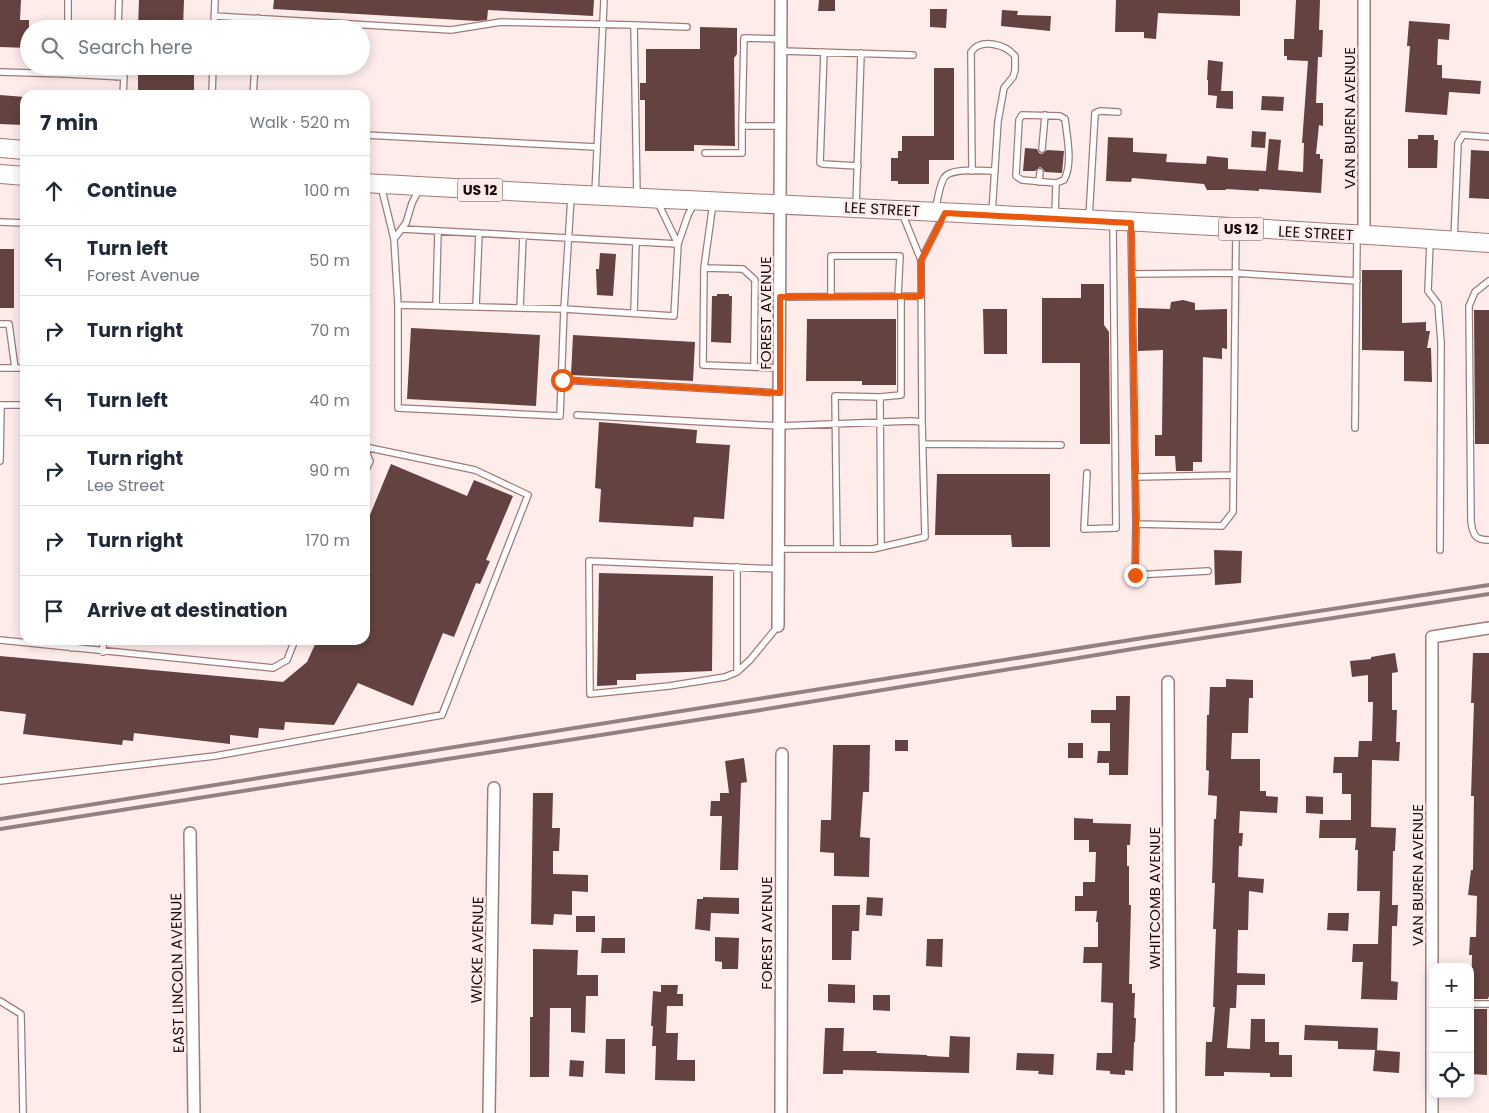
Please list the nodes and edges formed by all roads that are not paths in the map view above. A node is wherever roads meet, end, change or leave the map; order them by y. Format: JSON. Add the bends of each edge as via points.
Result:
{"nodes":[{"id":1,"x":68,"y":0,"type":"edge"},
{"id":2,"x":119,"y":0,"type":"edge"},
{"id":3,"x":215,"y":0,"type":"edge"},
{"id":4,"x":604,"y":0,"type":"edge"},
{"id":5,"x":781,"y":0,"type":"edge"},
{"id":6,"x":1364,"y":0,"type":"edge"},
{"id":7,"x":214,"y":16,"type":"junction"},
{"id":8,"x":258,"y":18,"type":"joint"},
{"id":9,"x":68,"y":20,"type":"edge"},
{"id":10,"x":118,"y":20,"type":"edge"},
{"id":11,"x":214,"y":20,"type":"edge"},
{"id":12,"x":290,"y":20,"type":"edge"},
{"id":13,"x":603,"y":24,"type":"junction"},
{"id":14,"x":370,"y":25,"type":"edge"},
{"id":15,"x":634,"y":25,"type":"junction"},
{"id":16,"x":687,"y":27,"type":"dead end"},
{"id":17,"x":781,"y":45,"type":"junction"},
{"id":18,"x":824,"y":52,"type":"junction"},
{"id":19,"x":861,"y":53,"type":"junction"},
{"id":20,"x":913,"y":55,"type":"dead end"},
{"id":21,"x":0,"y":72,"type":"edge"},
{"id":22,"x":20,"y":73,"type":"edge"},
{"id":23,"x":83,"y":75,"type":"edge"},
{"id":24,"x":213,"y":75,"type":"edge"},
{"id":25,"x":254,"y":75,"type":"edge"},
{"id":26,"x":116,"y":77,"type":"joint"},
{"id":27,"x":123,"y":90,"type":"edge"},
{"id":28,"x":212,"y":90,"type":"edge"},
{"id":29,"x":253,"y":90,"type":"edge"},
{"id":30,"x":1118,"y":112,"type":"dead end"},
{"id":31,"x":1045,"y":115,"type":"junction"},
{"id":32,"x":742,"y":126,"type":"junction"},
{"id":33,"x":781,"y":126,"type":"junction"},
{"id":34,"x":370,"y":135,"type":"edge"},
{"id":35,"x":1489,"y":137,"type":"edge"},
{"id":36,"x":596,"y":147,"type":"junction"},
{"id":37,"x":0,"y":148,"type":"edge"},
{"id":38,"x":1042,"y":149,"type":"dead end"},
{"id":39,"x":20,"y":150,"type":"edge"},
{"id":40,"x":706,"y":153,"type":"dead end"},
{"id":41,"x":858,"y":166,"type":"junction"},
{"id":42,"x":972,"y":171,"type":"junction"},
{"id":43,"x":995,"y":171,"type":"junction"},
{"id":44,"x":1040,"y":172,"type":"dead end"},
{"id":45,"x":0,"y":174,"type":"edge"},
{"id":46,"x":20,"y":176,"type":"edge"},
{"id":47,"x":1039,"y":182,"type":"junction"},
{"id":48,"x":373,"y":183,"type":"edge"},
{"id":49,"x":1056,"y":183,"type":"junction"},
{"id":50,"x":421,"y":186,"type":"junction"},
{"id":51,"x":571,"y":195,"type":"junction"},
{"id":52,"x":595,"y":196,"type":"junction"},
{"id":53,"x":637,"y":198,"type":"junction"},
{"id":54,"x":656,"y":199,"type":"junction"},
{"id":55,"x":704,"y":201,"type":"junction"},
{"id":56,"x":781,"y":204,"type":"junction"},
{"id":57,"x":856,"y":208,"type":"junction"},
{"id":58,"x":901,"y":210,"type":"junction"},
{"id":59,"x":939,"y":212,"type":"junction"},
{"id":60,"x":992,"y":215,"type":"junction"},
{"id":61,"x":1055,"y":219,"type":"junction"},
{"id":62,"x":1089,"y":221,"type":"junction"},
{"id":63,"x":0,"y":222,"type":"edge"},
{"id":64,"x":1122,"y":222,"type":"junction"},
{"id":65,"x":20,"y":223,"type":"edge"},
{"id":66,"x":1236,"y":228,"type":"junction"},
{"id":67,"x":402,"y":229,"type":"junction"},
{"id":68,"x":438,"y":231,"type":"junction"},
{"id":69,"x":479,"y":233,"type":"junction"},
{"id":70,"x":1361,"y":235,"type":"junction"},
{"id":71,"x":523,"y":236,"type":"junction"},
{"id":72,"x":568,"y":238,"type":"junction"},
{"id":73,"x":394,"y":239,"type":"junction"},
{"id":74,"x":1430,"y":240,"type":"junction"},
{"id":75,"x":1454,"y":241,"type":"junction"},
{"id":76,"x":636,"y":242,"type":"junction"},
{"id":77,"x":1489,"y":243,"type":"edge"},
{"id":78,"x":678,"y":244,"type":"junction"},
{"id":79,"x":921,"y":260,"type":"junction"},
{"id":80,"x":704,"y":268,"type":"junction"},
{"id":81,"x":1235,"y":273,"type":"junction"},
{"id":82,"x":1132,"y":274,"type":"junction"},
{"id":83,"x":1357,"y":281,"type":"junction"},
{"id":84,"x":1489,"y":281,"type":"edge"},
{"id":85,"x":900,"y":296,"type":"junction"},
{"id":86,"x":921,"y":296,"type":"junction"},
{"id":87,"x":780,"y":297,"type":"junction"},
{"id":88,"x":831,"y":297,"type":"junction"},
{"id":89,"x":398,"y":304,"type":"junction"},
{"id":90,"x":436,"y":306,"type":"junction"},
{"id":91,"x":476,"y":306,"type":"junction"},
{"id":92,"x":520,"y":308,"type":"junction"},
{"id":93,"x":564,"y":309,"type":"junction"},
{"id":94,"x":634,"y":313,"type":"junction"},
{"id":95,"x":0,"y":324,"type":"edge"},
{"id":96,"x":754,"y":366,"type":"junction"},
{"id":97,"x":0,"y":368,"type":"edge"},
{"id":98,"x":15,"y":368,"type":"junction"},
{"id":99,"x":20,"y":368,"type":"edge"},
{"id":100,"x":780,"y":368,"type":"junction"},
{"id":101,"x":562,"y":380,"type":"junction"},
{"id":102,"x":780,"y":393,"type":"junction"},
{"id":103,"x":880,"y":397,"type":"junction"},
{"id":104,"x":0,"y":405,"type":"edge"},
{"id":105,"x":20,"y":405,"type":"edge"},
{"id":106,"x":578,"y":415,"type":"dead end"},
{"id":107,"x":881,"y":422,"type":"junction"},
{"id":108,"x":922,"y":422,"type":"junction"},
{"id":109,"x":835,"y":424,"type":"junction"},
{"id":110,"x":779,"y":426,"type":"junction"},
{"id":111,"x":1354,"y":428,"type":"dead end"},
{"id":112,"x":923,"y":444,"type":"junction"},
{"id":113,"x":1061,"y":445,"type":"dead end"},
{"id":114,"x":370,"y":449,"type":"edge"},
{"id":115,"x":0,"y":461,"type":"edge"},
{"id":116,"x":1086,"y":473,"type":"dead end"},
{"id":117,"x":1233,"y":475,"type":"junction"},
{"id":118,"x":1135,"y":477,"type":"junction"},
{"id":119,"x":1136,"y":524,"type":"junction"},
{"id":120,"x":1489,"y":540,"type":"edge"},
{"id":121,"x":881,"y":547,"type":"junction"},
{"id":122,"x":778,"y":549,"type":"junction"},
{"id":123,"x":837,"y":549,"type":"junction"},
{"id":124,"x":1440,"y":550,"type":"dead end"},
{"id":125,"x":737,"y":567,"type":"junction"},
{"id":126,"x":778,"y":569,"type":"junction"},
{"id":127,"x":1208,"y":571,"type":"dead end"},
{"id":128,"x":778,"y":626,"type":"joint"},
{"id":129,"x":1489,"y":628,"type":"edge"},
{"id":130,"x":0,"y":640,"type":"edge"},
{"id":131,"x":20,"y":641,"type":"edge"},
{"id":132,"x":54,"y":645,"type":"edge"},
{"id":133,"x":103,"y":645,"type":"edge"},
{"id":134,"x":293,"y":645,"type":"edge"},
{"id":135,"x":72,"y":648,"type":"joint"},
{"id":136,"x":103,"y":652,"type":"junction"},
{"id":137,"x":737,"y":672,"type":"junction"},
{"id":138,"x":1168,"y":682,"type":"dead end"},
{"id":139,"x":782,"y":754,"type":"dead end"},
{"id":140,"x":0,"y":781,"type":"edge"},
{"id":141,"x":494,"y":788,"type":"dead end"},
{"id":142,"x":190,"y":833,"type":"dead end"},
{"id":143,"x":1432,"y":963,"type":"edge"},
{"id":144,"x":0,"y":1001,"type":"edge"},
{"id":145,"x":1474,"y":1004,"type":"edge"},
{"id":146,"x":1489,"y":1004,"type":"edge"},
{"id":147,"x":1432,"y":1008,"type":"edge"},
{"id":148,"x":23,"y":1113,"type":"edge"},
{"id":149,"x":194,"y":1113,"type":"edge"},
{"id":150,"x":489,"y":1113,"type":"edge"},
{"id":151,"x":781,"y":1113,"type":"edge"},
{"id":152,"x":1170,"y":1113,"type":"edge"},
{"id":153,"x":1432,"y":1113,"type":"edge"}],
"edges":[{"from":1,"to":9,"type":"lane"},
{"from":2,"to":10,"type":"lane"},
{"from":3,"to":7,"type":"lane"},
{"from":4,"to":13,"type":"lane"},
{"from":5,"to":17,"type":"street","name":"FOREST AVENUE"},
{"from":6,"to":70,"type":"street","name":"VAN BUREN AVENUE"},
{"from":7,"to":8,"type":"lane"},
{"from":7,"to":11,"type":"lane"},
{"from":8,"to":12,"type":"lane"},
{"from":13,"to":14,"type":"lane","via":[[501,22],[450,30]]},
{"from":13,"to":15,"type":"lane"},
{"from":13,"to":36,"type":"lane"},
{"from":15,"to":16,"type":"lane"},
{"from":15,"to":53,"type":"lane"},
{"from":17,"to":18,"type":"lane"},
{"from":17,"to":32,"type":"lane","via":[[744,38]]},
{"from":17,"to":33,"type":"street","name":"FOREST AVENUE"},
{"from":18,"to":19,"type":"lane"},
{"from":18,"to":41,"type":"lane","via":[[820,163]]},
{"from":19,"to":20,"type":"lane"},
{"from":19,"to":41,"type":"lane"},
{"from":21,"to":22,"type":"lane"},
{"from":23,"to":26,"type":"lane"},
{"from":24,"to":28,"type":"lane"},
{"from":25,"to":29,"type":"lane"},
{"from":26,"to":27,"type":"lane","via":[[124,77]]},
{"from":30,"to":62,"type":"lane","via":[[1100,111],[1094,119]]},
{"from":31,"to":38,"type":"lane"},
{"from":31,"to":47,"type":"lane","via":[[1022,115],[1019,120],[1016,176]]},
{"from":31,"to":49,"type":"lane","via":[[1065,119],[1067,171],[1064,180]]},
{"from":32,"to":33,"type":"lane"},
{"from":32,"to":40,"type":"lane","via":[[742,153]]},
{"from":33,"to":56,"type":"street","name":"FOREST AVENUE"},
{"from":34,"to":36,"type":"lane"},
{"from":35,"to":75,"type":"lane","via":[[1463,135],[1458,143]]},
{"from":36,"to":52,"type":"lane"},
{"from":37,"to":39,"type":"main road"},
{"from":41,"to":57,"type":"lane"},
{"from":42,"to":43,"type":"lane"},
{"from":42,"to":43,"type":"lane","via":[[971,52],[980,45],[1004,46],[1016,63],[1013,77],[1004,88]]},
{"from":42,"to":59,"type":"lane","via":[[952,172],[944,178]]},
{"from":43,"to":60,"type":"lane"},
{"from":44,"to":47,"type":"lane"},
{"from":45,"to":46,"type":"main road"},
{"from":47,"to":49,"type":"lane"},
{"from":48,"to":50,"type":"main road","name":"LEE STREET","number":"US 12"},
{"from":48,"to":73,"type":"lane"},
{"from":49,"to":61,"type":"lane"},
{"from":50,"to":51,"type":"main road","name":"LEE STREET","number":"US 12"},
{"from":50,"to":67,"type":"lane"},
{"from":51,"to":52,"type":"main road","name":"LEE STREET","number":"US 12"},
{"from":51,"to":72,"type":"lane"},
{"from":52,"to":53,"type":"main road","name":"LEE STREET","number":"US 12"},
{"from":53,"to":54,"type":"main road","name":"LEE STREET","number":"US 12"},
{"from":54,"to":55,"type":"main road","name":"LEE STREET","number":"US 12"},
{"from":54,"to":78,"type":"lane"},
{"from":55,"to":56,"type":"main road","name":"LEE STREET","number":"US 12"},
{"from":55,"to":78,"type":"lane","via":[[688,215]]},
{"from":55,"to":80,"type":"lane"},
{"from":56,"to":57,"type":"main road","name":"LEE STREET","number":"US 12"},
{"from":56,"to":87,"type":"street","name":"FOREST AVENUE"},
{"from":57,"to":58,"type":"main road","name":"LEE STREET","number":"US 12"},
{"from":58,"to":59,"type":"main road","name":"LEE STREET","number":"US 12"},
{"from":58,"to":79,"type":"lane"},
{"from":59,"to":60,"type":"main road","name":"LEE STREET","number":"US 12"},
{"from":59,"to":79,"type":"lane"},
{"from":60,"to":61,"type":"main road","name":"LEE STREET","number":"US 12"},
{"from":61,"to":62,"type":"main road","name":"LEE STREET","number":"US 12"},
{"from":62,"to":64,"type":"main road","name":"LEE STREET","number":"US 12"},
{"from":63,"to":65,"type":"lane"},
{"from":64,"to":66,"type":"main road","name":"LEE STREET","number":"US 12"},
{"from":64,"to":82,"type":"lane"},
{"from":64,"to":116,"type":"lane","via":[[1116,528],[1084,529]]},
{"from":66,"to":70,"type":"main road","name":"LEE STREET","number":"US 12"},
{"from":66,"to":81,"type":"lane"},
{"from":67,"to":68,"type":"lane"},
{"from":67,"to":73,"type":"lane"},
{"from":68,"to":69,"type":"lane"},
{"from":68,"to":90,"type":"lane"},
{"from":69,"to":71,"type":"lane"},
{"from":69,"to":91,"type":"lane"},
{"from":70,"to":74,"type":"main road","name":"LEE STREET","number":"US 12"},
{"from":70,"to":83,"type":"lane"},
{"from":71,"to":72,"type":"lane"},
{"from":71,"to":92,"type":"lane"},
{"from":72,"to":76,"type":"lane"},
{"from":72,"to":93,"type":"lane"},
{"from":73,"to":89,"type":"lane"},
{"from":74,"to":75,"type":"main road","name":"LEE STREET","number":"US 12"},
{"from":74,"to":124,"type":"lane","via":[[1428,291],[1438,304],[1441,342]]},
{"from":75,"to":77,"type":"main road","name":"LEE STREET","number":"US 12"},
{"from":76,"to":78,"type":"lane"},
{"from":76,"to":94,"type":"lane"},
{"from":78,"to":94,"type":"lane","via":[[674,316]]},
{"from":79,"to":86,"type":"lane"},
{"from":80,"to":96,"type":"lane","via":[[742,269],[754,280]]},
{"from":80,"to":96,"type":"lane","via":[[703,365]]},
{"from":81,"to":82,"type":"lane"},
{"from":81,"to":83,"type":"lane"},
{"from":81,"to":117,"type":"lane"},
{"from":82,"to":118,"type":"lane"},
{"from":83,"to":111,"type":"lane"},
{"from":84,"to":120,"type":"lane","via":[[1474,292],[1470,306],[1471,522],[1475,538]]},
{"from":85,"to":86,"type":"lane"},
{"from":85,"to":88,"type":"lane"},
{"from":85,"to":88,"type":"lane","via":[[900,256],[832,256]]},
{"from":85,"to":103,"type":"lane","via":[[901,396]]},
{"from":86,"to":108,"type":"lane"},
{"from":87,"to":88,"type":"lane"},
{"from":87,"to":100,"type":"street","name":"FOREST AVENUE"},
{"from":89,"to":90,"type":"lane"},
{"from":89,"to":101,"type":"lane","via":[[398,408],[560,416]]},
{"from":90,"to":91,"type":"lane"},
{"from":91,"to":92,"type":"lane"},
{"from":92,"to":93,"type":"lane"},
{"from":93,"to":94,"type":"lane"},
{"from":93,"to":101,"type":"lane"},
{"from":95,"to":98,"type":"lane","via":[[9,324]]},
{"from":96,"to":100,"type":"lane"},
{"from":97,"to":98,"type":"lane"},
{"from":98,"to":99,"type":"lane"},
{"from":100,"to":102,"type":"street","name":"FOREST AVENUE"},
{"from":101,"to":102,"type":"lane"},
{"from":102,"to":110,"type":"street","name":"FOREST AVENUE"},
{"from":103,"to":107,"type":"lane"},
{"from":103,"to":109,"type":"lane","via":[[835,396]]},
{"from":104,"to":105,"type":"lane"},
{"from":104,"to":115,"type":"lane"},
{"from":106,"to":110,"type":"lane"},
{"from":107,"to":108,"type":"lane"},
{"from":107,"to":109,"type":"lane"},
{"from":107,"to":121,"type":"lane"},
{"from":108,"to":112,"type":"lane"},
{"from":109,"to":110,"type":"lane"},
{"from":109,"to":123,"type":"lane"},
{"from":110,"to":122,"type":"street","name":"FOREST AVENUE"},
{"from":112,"to":113,"type":"lane"},
{"from":112,"to":121,"type":"lane","via":[[925,537]]},
{"from":114,"to":140,"type":"lane","via":[[475,470],[528,495],[442,715],[215,756]]},
{"from":117,"to":118,"type":"lane"},
{"from":117,"to":119,"type":"lane","via":[[1233,512],[1222,526]]},
{"from":118,"to":119,"type":"lane"},
{"from":119,"to":127,"type":"lane","via":[[1135,575]]},
{"from":121,"to":123,"type":"lane"},
{"from":122,"to":123,"type":"lane"},
{"from":122,"to":126,"type":"street","name":"FOREST AVENUE"},
{"from":125,"to":126,"type":"lane"},
{"from":125,"to":137,"type":"lane"},
{"from":125,"to":137,"type":"lane","via":[[590,561],[590,694],[707,680]]},
{"from":126,"to":128,"type":"street","name":"FOREST AVENUE"},
{"from":128,"to":137,"type":"lane"},
{"from":129,"to":143,"type":"street","name":"VAN BUREN AVENUE","via":[[1432,637]]},
{"from":130,"to":131,"type":"lane"},
{"from":132,"to":135,"type":"lane"},
{"from":133,"to":136,"type":"lane"},
{"from":134,"to":136,"type":"lane","via":[[287,660],[272,668]]},
{"from":135,"to":136,"type":"lane"},
{"from":138,"to":152,"type":"street","name":"WHITCOMB AVENUE"},
{"from":139,"to":151,"type":"street","name":"FOREST AVENUE"},
{"from":141,"to":150,"type":"street","name":"WICKE AVENUE"},
{"from":142,"to":149,"type":"street","name":"EAST LINCOLN AVENUE"},
{"from":144,"to":148,"type":"lane","via":[[21,1014]]},
{"from":145,"to":146,"type":"lane"},
{"from":147,"to":153,"type":"street","name":"VAN BUREN AVENUE"}]}
